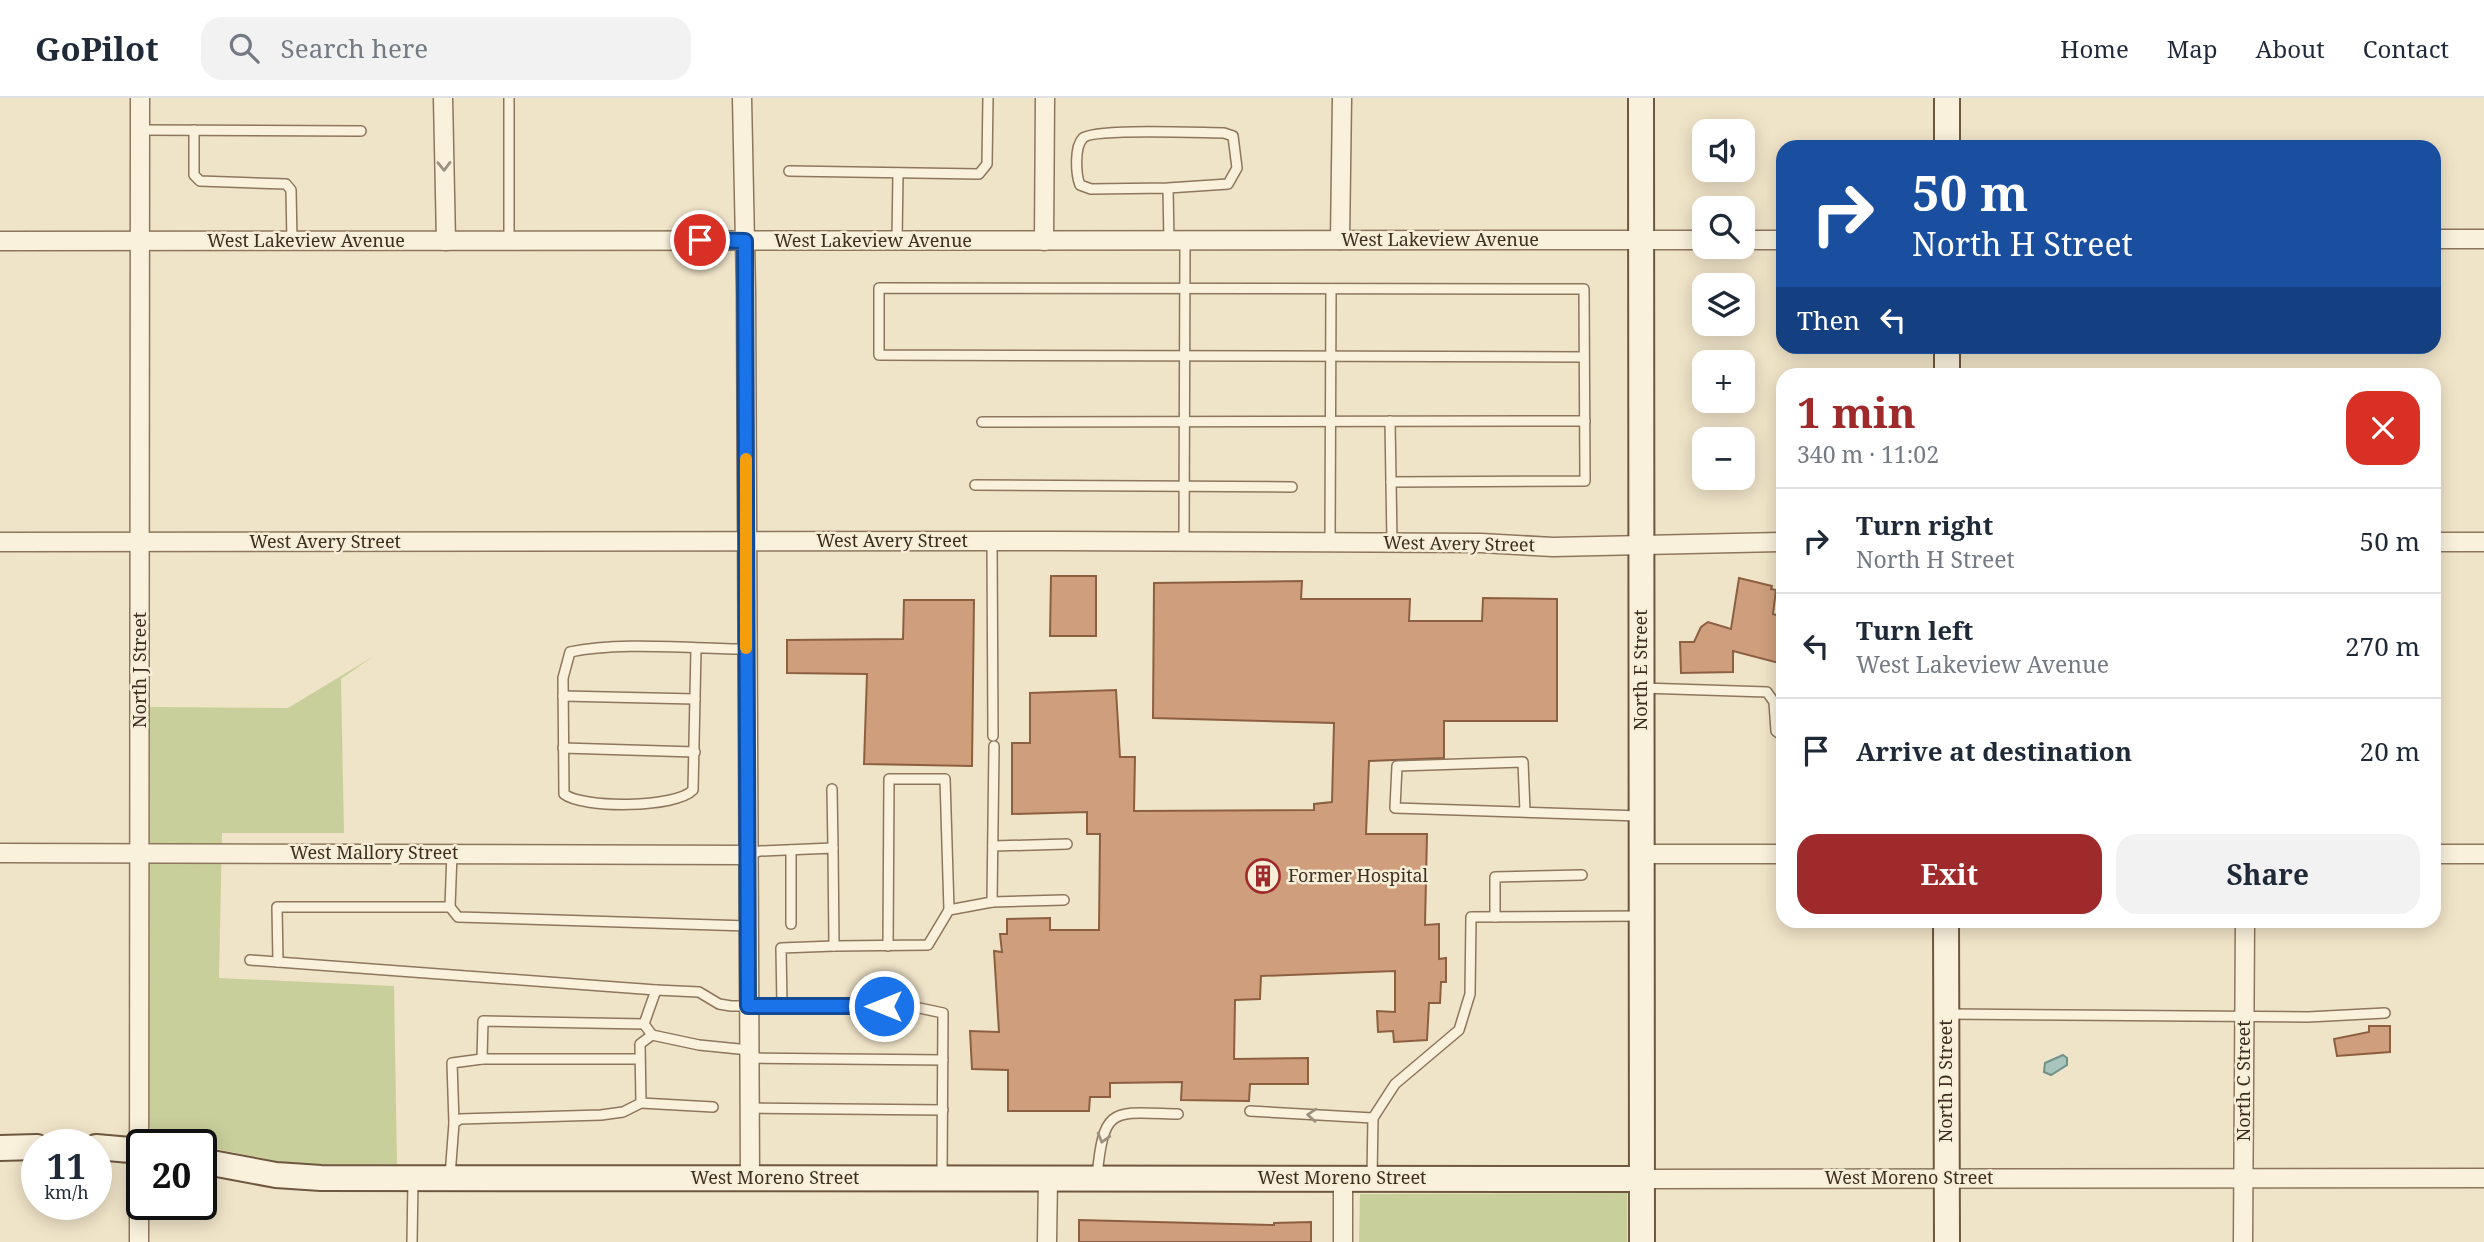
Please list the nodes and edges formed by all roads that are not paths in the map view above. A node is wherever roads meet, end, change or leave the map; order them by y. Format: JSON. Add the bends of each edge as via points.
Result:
{"nodes":[{"id":1,"x":141,"y":98,"type":"edge"},
{"id":2,"x":443,"y":98,"type":"edge"},
{"id":3,"x":509,"y":98,"type":"edge"},
{"id":4,"x":742,"y":98,"type":"edge"},
{"id":5,"x":988,"y":98,"type":"edge"},
{"id":6,"x":1045,"y":98,"type":"edge"},
{"id":7,"x":1342,"y":98,"type":"edge"},
{"id":8,"x":1641,"y":98,"type":"edge"},
{"id":9,"x":1947,"y":98,"type":"edge"},
{"id":10,"x":140,"y":131,"type":"junction"},
{"id":11,"x":194,"y":131,"type":"junction"},
{"id":12,"x":361,"y":131,"type":"dead end"},
{"id":13,"x":1947,"y":140,"type":"edge"},
{"id":14,"x":789,"y":172,"type":"dead end"},
{"id":15,"x":898,"y":173,"type":"junction"},
{"id":16,"x":1168,"y":188,"type":"junction"},
{"id":17,"x":2441,"y":239,"type":"edge"},
{"id":18,"x":2484,"y":239,"type":"edge"},
{"id":19,"x":509,"y":240,"type":"junction"},
{"id":20,"x":1340,"y":240,"type":"junction"},
{"id":21,"x":1641,"y":240,"type":"junction"},
{"id":22,"x":1692,"y":240,"type":"edge"},
{"id":23,"x":1755,"y":240,"type":"edge"},
{"id":24,"x":1776,"y":240,"type":"edge"},
{"id":25,"x":0,"y":241,"type":"edge"},
{"id":26,"x":140,"y":241,"type":"junction"},
{"id":27,"x":292,"y":241,"type":"junction"},
{"id":28,"x":446,"y":241,"type":"junction"},
{"id":29,"x":745,"y":241,"type":"junction"},
{"id":30,"x":897,"y":241,"type":"junction"},
{"id":31,"x":1044,"y":241,"type":"junction"},
{"id":32,"x":1177,"y":241,"type":"junction"},
{"id":33,"x":1185,"y":288,"type":"junction"},
{"id":34,"x":1331,"y":289,"type":"junction"},
{"id":35,"x":1184,"y":356,"type":"junction"},
{"id":36,"x":1331,"y":356,"type":"junction"},
{"id":37,"x":1584,"y":357,"type":"junction"},
{"id":38,"x":1330,"y":421,"type":"junction"},
{"id":39,"x":1390,"y":421,"type":"junction"},
{"id":40,"x":1585,"y":421,"type":"junction"},
{"id":41,"x":982,"y":422,"type":"dead end"},
{"id":42,"x":1184,"y":422,"type":"junction"},
{"id":43,"x":1391,"y":482,"type":"junction"},
{"id":44,"x":975,"y":485,"type":"dead end"},
{"id":45,"x":1184,"y":487,"type":"junction"},
{"id":46,"x":1292,"y":487,"type":"dead end"},
{"id":47,"x":992,"y":541,"type":"junction"},
{"id":48,"x":1184,"y":541,"type":"junction"},
{"id":49,"x":0,"y":542,"type":"edge"},
{"id":50,"x":140,"y":542,"type":"junction"},
{"id":51,"x":745,"y":542,"type":"junction"},
{"id":52,"x":1330,"y":542,"type":"junction"},
{"id":53,"x":1392,"y":542,"type":"junction"},
{"id":54,"x":1776,"y":542,"type":"edge"},
{"id":55,"x":2441,"y":542,"type":"edge"},
{"id":56,"x":2484,"y":542,"type":"edge"},
{"id":57,"x":1641,"y":545,"type":"junction"},
{"id":58,"x":696,"y":649,"type":"junction"},
{"id":59,"x":746,"y":649,"type":"junction"},
{"id":60,"x":1641,"y":688,"type":"junction"},
{"id":61,"x":563,"y":696,"type":"junction"},
{"id":62,"x":695,"y":699,"type":"junction"},
{"id":63,"x":1776,"y":731,"type":"edge"},
{"id":64,"x":563,"y":748,"type":"junction"},
{"id":65,"x":695,"y":752,"type":"junction"},
{"id":66,"x":832,"y":789,"type":"dead end"},
{"id":67,"x":1525,"y":811,"type":"junction"},
{"id":68,"x":1642,"y":816,"type":"junction"},
{"id":69,"x":1067,"y":844,"type":"dead end"},
{"id":70,"x":993,"y":846,"type":"junction"},
{"id":71,"x":832,"y":848,"type":"junction"},
{"id":72,"x":791,"y":850,"type":"junction"},
{"id":73,"x":140,"y":852,"type":"junction"},
{"id":74,"x":0,"y":853,"type":"edge"},
{"id":75,"x":452,"y":853,"type":"junction"},
{"id":76,"x":1642,"y":854,"type":"junction"},
{"id":77,"x":1776,"y":854,"type":"edge"},
{"id":78,"x":2441,"y":854,"type":"edge"},
{"id":79,"x":2484,"y":854,"type":"edge"},
{"id":80,"x":747,"y":855,"type":"junction"},
{"id":81,"x":1581,"y":875,"type":"dead end"},
{"id":82,"x":1064,"y":900,"type":"dead end"},
{"id":83,"x":992,"y":902,"type":"junction"},
{"id":84,"x":450,"y":907,"type":"junction"},
{"id":85,"x":949,"y":910,"type":"junction"},
{"id":86,"x":1642,"y":915,"type":"junction"},
{"id":87,"x":1495,"y":917,"type":"junction"},
{"id":88,"x":791,"y":924,"type":"dead end"},
{"id":89,"x":748,"y":926,"type":"junction"},
{"id":90,"x":1946,"y":928,"type":"edge"},
{"id":91,"x":2245,"y":928,"type":"edge"},
{"id":92,"x":834,"y":946,"type":"junction"},
{"id":93,"x":888,"y":946,"type":"junction"},
{"id":94,"x":250,"y":960,"type":"dead end"},
{"id":95,"x":278,"y":962,"type":"junction"},
{"id":96,"x":656,"y":990,"type":"junction"},
{"id":97,"x":748,"y":1006,"type":"junction"},
{"id":98,"x":782,"y":1006,"type":"junction"},
{"id":99,"x":2385,"y":1013,"type":"dead end"},
{"id":100,"x":1946,"y":1014,"type":"junction"},
{"id":101,"x":2245,"y":1017,"type":"junction"},
{"id":102,"x":644,"y":1024,"type":"junction"},
{"id":103,"x":652,"y":1035,"type":"junction"},
{"id":104,"x":749,"y":1054,"type":"junction"},
{"id":105,"x":482,"y":1059,"type":"junction"},
{"id":106,"x":639,"y":1059,"type":"junction"},
{"id":107,"x":943,"y":1060,"type":"junction"},
{"id":108,"x":641,"y":1103,"type":"junction"},
{"id":109,"x":713,"y":1107,"type":"dead end"},
{"id":110,"x":749,"y":1108,"type":"junction"},
{"id":111,"x":943,"y":1110,"type":"junction"},
{"id":112,"x":1250,"y":1111,"type":"dead end"},
{"id":113,"x":1178,"y":1114,"type":"dead end"},
{"id":114,"x":1373,"y":1118,"type":"junction"},
{"id":115,"x":454,"y":1123,"type":"junction"},
{"id":116,"x":140,"y":1129,"type":"edge"},
{"id":117,"x":21,"y":1147,"type":"edge"},
{"id":118,"x":0,"y":1148,"type":"edge"},
{"id":119,"x":217,"y":1164,"type":"edge"},
{"id":120,"x":413,"y":1178,"type":"junction"},
{"id":121,"x":450,"y":1178,"type":"junction"},
{"id":122,"x":750,"y":1178,"type":"junction"},
{"id":123,"x":942,"y":1178,"type":"junction"},
{"id":124,"x":1048,"y":1178,"type":"junction"},
{"id":125,"x":1343,"y":1178,"type":"junction"},
{"id":126,"x":1372,"y":1178,"type":"junction"},
{"id":127,"x":1947,"y":1178,"type":"junction"},
{"id":128,"x":2244,"y":1178,"type":"junction"},
{"id":129,"x":2484,"y":1178,"type":"edge"},
{"id":130,"x":1096,"y":1179,"type":"junction"},
{"id":131,"x":1642,"y":1179,"type":"junction"},
{"id":132,"x":139,"y":1220,"type":"edge"},
{"id":133,"x":139,"y":1242,"type":"edge"},
{"id":134,"x":412,"y":1242,"type":"edge"},
{"id":135,"x":1047,"y":1242,"type":"edge"},
{"id":136,"x":1343,"y":1242,"type":"edge"},
{"id":137,"x":1642,"y":1242,"type":"edge"},
{"id":138,"x":1947,"y":1242,"type":"edge"},
{"id":139,"x":2243,"y":1242,"type":"edge"}],
"edges":[{"from":1,"to":10,"type":"street","name":"North J Street"},
{"from":2,"to":28,"type":"street","one_way":true},
{"from":3,"to":19,"type":"lane"},
{"from":4,"to":29,"type":"street"},
{"from":5,"to":15,"type":"lane","via":[[987,164],[979,174]]},
{"from":6,"to":31,"type":"street"},
{"from":7,"to":20,"type":"street"},
{"from":8,"to":21,"type":"street","name":"North E Street"},
{"from":9,"to":13,"type":"street"},
{"from":10,"to":11,"type":"lane"},
{"from":10,"to":26,"type":"street","name":"North J Street"},
{"from":11,"to":12,"type":"lane"},
{"from":11,"to":27,"type":"lane","via":[[194,175],[200,181],[286,184],[291,190]]},
{"from":14,"to":15,"type":"lane"},
{"from":15,"to":30,"type":"lane"},
{"from":16,"to":16,"type":"lane","via":[[1228,184],[1237,168],[1233,136],[1111,132],[1081,140],[1080,185],[1091,189]]},
{"from":16,"to":32,"type":"lane"},
{"from":17,"to":18,"type":"street"},
{"from":19,"to":28,"type":"street","name":"West Lakeview Avenue"},
{"from":19,"to":29,"type":"street","name":"West Lakeview Avenue"},
{"from":20,"to":21,"type":"street","name":"West Lakeview Avenue"},
{"from":20,"to":32,"type":"street","name":"West Lakeview Avenue"},
{"from":21,"to":22,"type":"street","name":"West Lakeview Avenue"},
{"from":21,"to":57,"type":"street","name":"North E Street"},
{"from":23,"to":24,"type":"street"},
{"from":25,"to":26,"type":"street","name":"West Lakeview Avenue"},
{"from":26,"to":27,"type":"street","name":"West Lakeview Avenue"},
{"from":26,"to":50,"type":"street","name":"North J Street"},
{"from":27,"to":28,"type":"street","name":"West Lakeview Avenue"},
{"from":29,"to":30,"type":"street","name":"West Lakeview Avenue"},
{"from":29,"to":51,"type":"street"},
{"from":30,"to":31,"type":"street","name":"West Lakeview Avenue"},
{"from":31,"to":32,"type":"street","name":"West Lakeview Avenue"},
{"from":32,"to":33,"type":"lane"},
{"from":33,"to":34,"type":"lane"},
{"from":33,"to":35,"type":"lane"},
{"from":33,"to":35,"type":"lane","via":[[879,288],[879,355]]},
{"from":34,"to":36,"type":"lane"},
{"from":34,"to":37,"type":"lane","via":[[1584,289]]},
{"from":35,"to":36,"type":"lane"},
{"from":35,"to":42,"type":"lane"},
{"from":36,"to":37,"type":"lane"},
{"from":36,"to":38,"type":"lane"},
{"from":37,"to":40,"type":"lane"},
{"from":38,"to":39,"type":"lane"},
{"from":38,"to":42,"type":"lane"},
{"from":38,"to":52,"type":"lane"},
{"from":39,"to":40,"type":"lane"},
{"from":39,"to":43,"type":"lane"},
{"from":40,"to":43,"type":"lane","via":[[1585,481]]},
{"from":41,"to":42,"type":"lane"},
{"from":42,"to":45,"type":"lane"},
{"from":43,"to":53,"type":"lane"},
{"from":44,"to":45,"type":"lane"},
{"from":45,"to":46,"type":"lane"},
{"from":45,"to":48,"type":"lane"},
{"from":47,"to":48,"type":"street","name":"West Avery Street"},
{"from":47,"to":51,"type":"street","name":"West Avery Street"},
{"from":47,"to":70,"type":"lane"},
{"from":48,"to":52,"type":"street","name":"West Avery Street"},
{"from":49,"to":50,"type":"street","name":"West Avery Street"},
{"from":50,"to":51,"type":"street","name":"West Avery Street"},
{"from":50,"to":73,"type":"street","name":"North J Street"},
{"from":51,"to":59,"type":"street"},
{"from":52,"to":53,"type":"street","name":"West Avery Street"},
{"from":53,"to":57,"type":"street","name":"West Avery Street"},
{"from":54,"to":57,"type":"street","name":"West Avery Street"},
{"from":55,"to":56,"type":"street"},
{"from":57,"to":60,"type":"street","name":"North E Street"},
{"from":58,"to":59,"type":"lane"},
{"from":58,"to":61,"type":"lane","via":[[570,652]]},
{"from":58,"to":62,"type":"lane"},
{"from":59,"to":80,"type":"street"},
{"from":60,"to":63,"type":"lane","via":[[1767,692],[1774,702]]},
{"from":60,"to":68,"type":"street","name":"North E Street"},
{"from":61,"to":62,"type":"lane"},
{"from":61,"to":64,"type":"lane"},
{"from":62,"to":65,"type":"lane"},
{"from":64,"to":65,"type":"lane"},
{"from":64,"to":65,"type":"lane","via":[[564,794],[580,803],[655,803],[687,797],[693,790]]},
{"from":66,"to":71,"type":"lane"},
{"from":67,"to":67,"type":"lane","via":[[1395,808],[1397,766],[1523,762]]},
{"from":67,"to":68,"type":"lane"},
{"from":68,"to":76,"type":"street","name":"North E Street"},
{"from":69,"to":70,"type":"lane"},
{"from":70,"to":83,"type":"lane"},
{"from":71,"to":72,"type":"lane"},
{"from":71,"to":92,"type":"lane"},
{"from":72,"to":80,"type":"lane"},
{"from":72,"to":88,"type":"lane"},
{"from":73,"to":74,"type":"street","name":"West Mallory Street"},
{"from":73,"to":75,"type":"street","name":"West Mallory Street"},
{"from":73,"to":116,"type":"street","name":"North J Street"},
{"from":75,"to":80,"type":"street","name":"West Mallory Street"},
{"from":75,"to":84,"type":"lane"},
{"from":76,"to":77,"type":"street"},
{"from":76,"to":86,"type":"street","name":"North E Street"},
{"from":78,"to":79,"type":"street"},
{"from":80,"to":89,"type":"street"},
{"from":81,"to":87,"type":"lane","via":[[1495,877]]},
{"from":82,"to":83,"type":"lane"},
{"from":83,"to":85,"type":"lane"},
{"from":84,"to":89,"type":"lane","via":[[458,917]]},
{"from":84,"to":95,"type":"lane","via":[[277,907]]},
{"from":85,"to":93,"type":"lane","via":[[928,945]]},
{"from":85,"to":93,"type":"lane","via":[[945,779],[889,779]]},
{"from":86,"to":87,"type":"lane"},
{"from":86,"to":131,"type":"street","name":"North E Street"},
{"from":87,"to":114,"type":"lane","via":[[1471,917],[1470,994],[1460,1030],[1395,1084]]},
{"from":89,"to":97,"type":"street"},
{"from":90,"to":100,"type":"street","name":"North D Street"},
{"from":91,"to":101,"type":"street","name":"North C Street"},
{"from":92,"to":93,"type":"lane"},
{"from":92,"to":98,"type":"lane","via":[[781,948]]},
{"from":94,"to":95,"type":"lane"},
{"from":95,"to":96,"type":"lane"},
{"from":96,"to":97,"type":"lane","via":[[699,992],[719,1004]]},
{"from":96,"to":102,"type":"lane"},
{"from":97,"to":98,"type":"lane"},
{"from":97,"to":104,"type":"street"},
{"from":98,"to":107,"type":"lane","via":[[909,1006],[943,1013]]},
{"from":99,"to":101,"type":"lane"},
{"from":100,"to":101,"type":"lane"},
{"from":100,"to":127,"type":"street","name":"North D Street"},
{"from":101,"to":128,"type":"street","name":"North C Street"},
{"from":102,"to":103,"type":"lane"},
{"from":102,"to":105,"type":"lane","via":[[484,1021]]},
{"from":103,"to":104,"type":"lane"},
{"from":103,"to":106,"type":"lane","via":[[640,1044]]},
{"from":104,"to":107,"type":"lane"},
{"from":104,"to":110,"type":"street"},
{"from":105,"to":106,"type":"lane"},
{"from":105,"to":115,"type":"lane","via":[[452,1063]]},
{"from":106,"to":108,"type":"lane"},
{"from":107,"to":111,"type":"lane"},
{"from":108,"to":109,"type":"lane"},
{"from":108,"to":115,"type":"lane","via":[[601,1115],[460,1119]]},
{"from":110,"to":111,"type":"lane"},
{"from":110,"to":122,"type":"street"},
{"from":111,"to":123,"type":"lane"},
{"from":114,"to":112,"type":"lane","one_way":true},
{"from":113,"to":130,"type":"lane","one_way":true,"via":[[1139,1113],[1116,1116],[1108,1122]]},
{"from":114,"to":126,"type":"lane"},
{"from":115,"to":121,"type":"lane"},
{"from":117,"to":118,"type":"street"},
{"from":119,"to":120,"type":"street","name":"West Moreno Street","via":[[276,1175]]},
{"from":120,"to":121,"type":"street","name":"West Moreno Street"},
{"from":120,"to":134,"type":"lane"},
{"from":121,"to":122,"type":"street","name":"West Moreno Street"},
{"from":122,"to":123,"type":"street","name":"West Moreno Street"},
{"from":123,"to":124,"type":"street","name":"West Moreno Street"},
{"from":124,"to":130,"type":"street","name":"West Moreno Street"},
{"from":124,"to":135,"type":"street"},
{"from":125,"to":126,"type":"street","name":"West Moreno Street"},
{"from":125,"to":130,"type":"street","name":"West Moreno Street"},
{"from":125,"to":136,"type":"street"},
{"from":126,"to":131,"type":"street","name":"West Moreno Street"},
{"from":127,"to":128,"type":"street","name":"West Moreno Street"},
{"from":127,"to":131,"type":"street","name":"West Moreno Street"},
{"from":127,"to":138,"type":"street","name":"North D Street"},
{"from":128,"to":129,"type":"street","name":"West Moreno Street"},
{"from":128,"to":139,"type":"street","name":"North C Street"},
{"from":131,"to":137,"type":"street","name":"North E Street"},
{"from":132,"to":133,"type":"street","name":"North J Street"}]}
